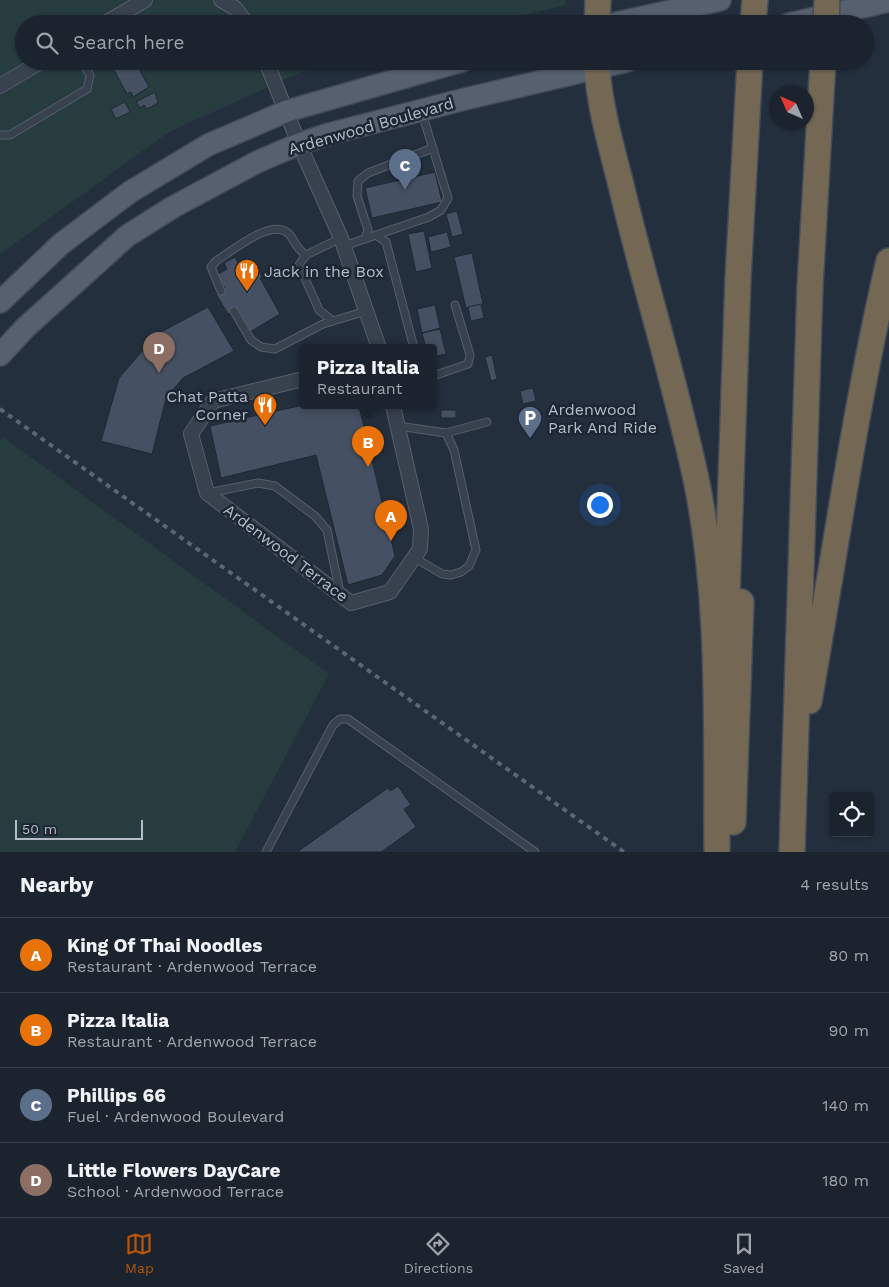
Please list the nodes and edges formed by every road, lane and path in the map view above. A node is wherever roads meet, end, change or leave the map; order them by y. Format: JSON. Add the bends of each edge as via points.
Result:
{"nodes":[{"id":1,"x":145,"y":0,"type":"edge"},
{"id":2,"x":221,"y":0,"type":"edge"},
{"id":3,"x":598,"y":0,"type":"edge"},
{"id":4,"x":720,"y":0,"type":"edge"},
{"id":5,"x":755,"y":0,"type":"edge"},
{"id":6,"x":768,"y":0,"type":"edge"},
{"id":7,"x":827,"y":0,"type":"edge"},
{"id":8,"x":889,"y":0,"type":"edge"},
{"id":9,"x":119,"y":15,"type":"edge"},
{"id":10,"x":240,"y":15,"type":"edge"},
{"id":11,"x":597,"y":15,"type":"edge"},
{"id":12,"x":652,"y":15,"type":"edge"},
{"id":13,"x":754,"y":15,"type":"edge"},
{"id":14,"x":767,"y":15,"type":"edge"},
{"id":15,"x":826,"y":15,"type":"edge"},
{"id":16,"x":826,"y":15,"type":"edge"},
{"id":17,"x":27,"y":70,"type":"edge"},
{"id":18,"x":87,"y":70,"type":"edge"},
{"id":19,"x":270,"y":70,"type":"edge"},
{"id":20,"x":430,"y":70,"type":"edge"},
{"id":21,"x":578,"y":70,"type":"edge"},
{"id":22,"x":597,"y":70,"type":"edge"},
{"id":23,"x":823,"y":70,"type":"edge"},
{"id":24,"x":756,"y":72,"type":"edge"},
{"id":25,"x":0,"y":86,"type":"edge"},
{"id":26,"x":422,"y":110,"type":"junction"},
{"id":27,"x":287,"y":111,"type":"junction"},
{"id":28,"x":0,"y":135,"type":"edge"},
{"id":29,"x":299,"y":144,"type":"junction"},
{"id":30,"x":433,"y":148,"type":"junction"},
{"id":31,"x":376,"y":235,"type":"junction"},
{"id":32,"x":365,"y":239,"type":"junction"},
{"id":33,"x":343,"y":242,"type":"junction"},
{"id":34,"x":306,"y":255,"type":"junction"},
{"id":35,"x":889,"y":261,"type":"edge"},
{"id":36,"x":221,"y":291,"type":"dead end"},
{"id":37,"x":0,"y":302,"type":"edge"},
{"id":38,"x":455,"y":305,"type":"dead end"},
{"id":39,"x":234,"y":311,"type":"dead end"},
{"id":40,"x":366,"y":312,"type":"junction"},
{"id":41,"x":334,"y":321,"type":"junction"},
{"id":42,"x":378,"y":344,"type":"edge"},
{"id":43,"x":413,"y":344,"type":"edge"},
{"id":44,"x":0,"y":355,"type":"edge"},
{"id":45,"x":437,"y":375,"type":"edge"},
{"id":46,"x":299,"y":380,"type":"edge"},
{"id":47,"x":394,"y":409,"type":"edge"},
{"id":48,"x":487,"y":422,"type":"dead end"},
{"id":49,"x":398,"y":426,"type":"junction"},
{"id":50,"x":446,"y":433,"type":"junction"},
{"id":51,"x":207,"y":493,"type":"junction"},
{"id":52,"x":414,"y":558,"type":"junction"},
{"id":53,"x":341,"y":595,"type":"junction"},
{"id":54,"x":794,"y":785,"type":"junction"},
{"id":55,"x":722,"y":851,"type":"edge"},
{"id":56,"x":266,"y":852,"type":"edge"},
{"id":57,"x":536,"y":852,"type":"edge"},
{"id":58,"x":792,"y":852,"type":"edge"}],
"edges":[{"from":1,"to":9,"type":"street"},
{"from":2,"to":10,"type":"street"},
{"from":3,"to":11,"type":"highway"},
{"from":4,"to":12,"type":"main road"},
{"from":5,"to":13,"type":"highway"},
{"from":6,"to":14,"type":"highway"},
{"from":7,"to":15,"type":"highway","bridge":true},
{"from":8,"to":16,"type":"main road"},
{"from":17,"to":25,"type":"street"},
{"from":18,"to":28,"type":"lane","via":[[90,76],[87,89],[10,135]]},
{"from":19,"to":27,"type":"street"},
{"from":20,"to":27,"type":"main road"},
{"from":21,"to":26,"type":"main road","name":"Ardenwood Boulevard"},
{"from":22,"to":55,"type":"highway","via":[[600,96],[638,256],[696,480],[708,561],[715,649]]},
{"from":23,"to":54,"type":"highway","via":[[809,305]]},
{"from":24,"to":55,"type":"highway","via":[[738,278]]},
{"from":26,"to":29,"type":"main road","name":"Ardenwood Boulevard"},
{"from":26,"to":30,"type":"lane"},
{"from":27,"to":29,"type":"street"},
{"from":27,"to":37,"type":"main road","via":[[208,145],[130,192],[61,244]]},
{"from":29,"to":33,"type":"street"},
{"from":29,"to":44,"type":"main road","name":"Ardenwood Boulevard","via":[[173,207],[127,236],[25,328]]},
{"from":30,"to":31,"type":"lane","via":[[448,198],[441,210]]},
{"from":30,"to":32,"type":"lane","via":[[368,173],[358,181],[357,196],[368,230]]},
{"from":31,"to":32,"type":"lane"},
{"from":31,"to":43,"type":"lane","via":[[386,242]]},
{"from":32,"to":33,"type":"lane"},
{"from":33,"to":34,"type":"lane"},
{"from":33,"to":40,"type":"street"},
{"from":34,"to":36,"type":"lane","via":[[298,250],[289,234],[279,228],[265,230],[211,267]]},
{"from":34,"to":41,"type":"lane","via":[[299,265],[319,310]]},
{"from":35,"to":54,"type":"highway","via":[[854,424],[836,548]]},
{"from":38,"to":45,"type":"lane","via":[[470,355],[468,364]]},
{"from":39,"to":41,"type":"lane","via":[[251,340],[275,349]]},
{"from":40,"to":41,"type":"lane"},
{"from":40,"to":42,"type":"street"},
{"from":46,"to":51,"type":"street","name":"Ardenwood Terrace","via":[[213,402],[192,434]]},
{"from":47,"to":49,"type":"street","name":"Ardenwood Terrace"},
{"from":48,"to":50,"type":"lane"},
{"from":49,"to":50,"type":"lane"},
{"from":49,"to":52,"type":"street","name":"Ardenwood Terrace","via":[[421,529],[420,549]]},
{"from":50,"to":52,"type":"lane","via":[[454,450],[476,550],[469,566],[451,575],[442,574]]},
{"from":51,"to":53,"type":"street","name":"Ardenwood Terrace"},
{"from":51,"to":53,"type":"lane","via":[[258,483],[275,486],[315,516],[327,530]]},
{"from":52,"to":53,"type":"street","name":"Ardenwood Terrace","via":[[390,592],[351,603]]},
{"from":54,"to":58,"type":"highway"},
{"from":56,"to":57,"type":"lane","via":[[332,725],[340,719],[348,719]]}]}
